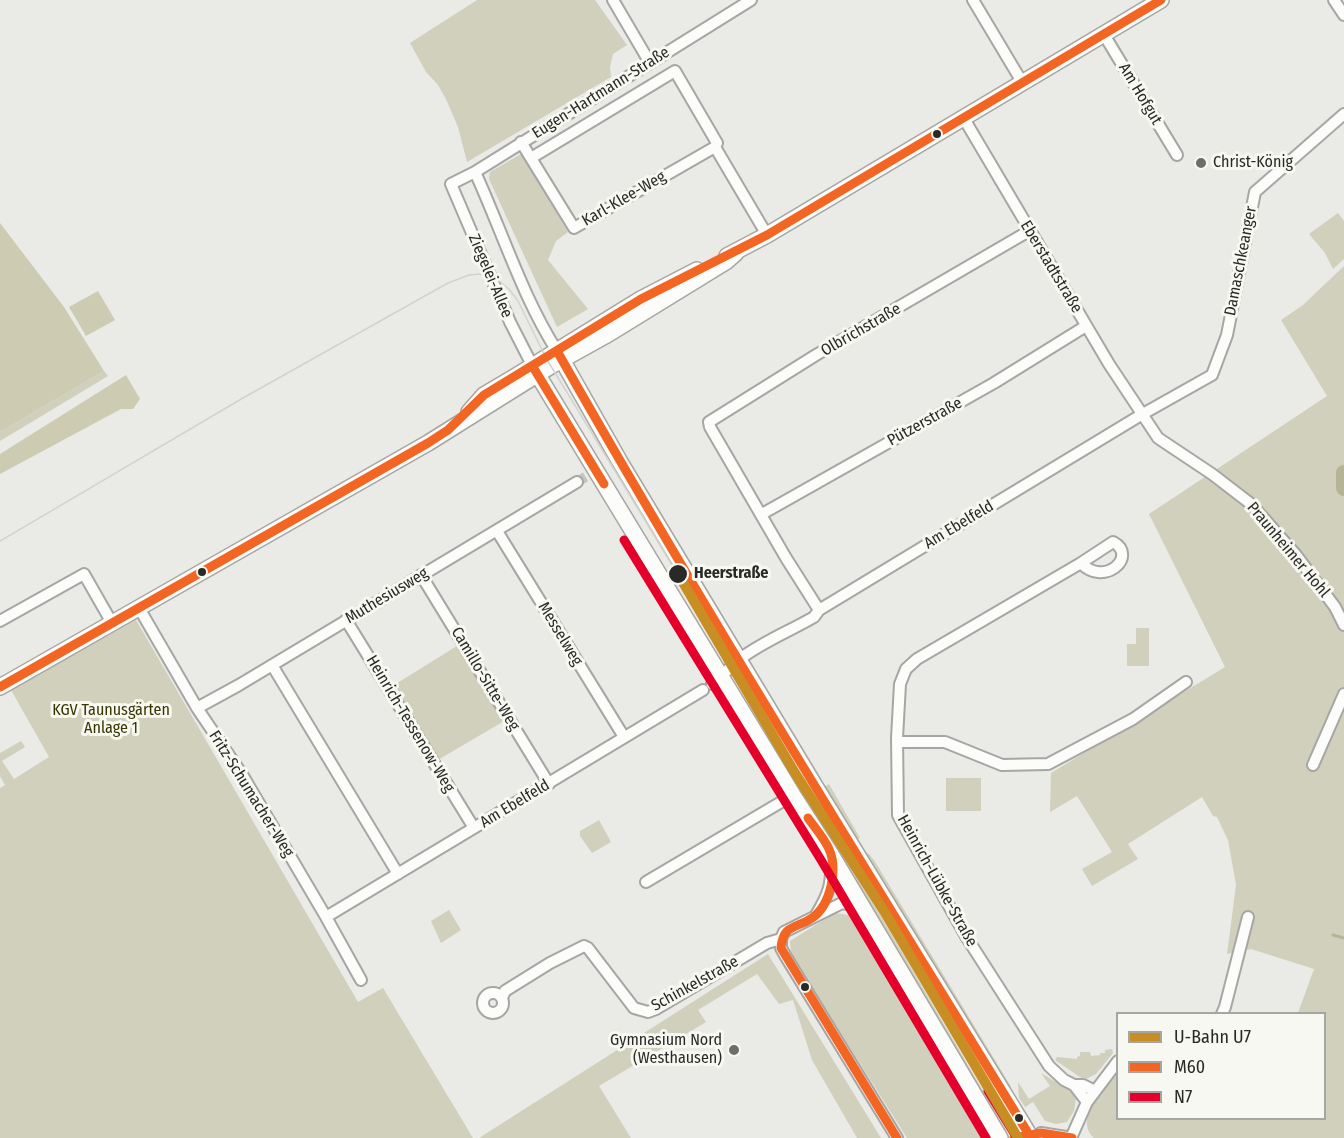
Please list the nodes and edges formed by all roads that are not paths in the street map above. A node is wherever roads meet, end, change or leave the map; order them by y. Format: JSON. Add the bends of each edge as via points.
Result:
{"nodes":[{"id":1,"x":613,"y":0,"type":"edge"},
{"id":2,"x":751,"y":0,"type":"edge"},
{"id":3,"x":1161,"y":0,"type":"edge"},
{"id":4,"x":1334,"y":0,"type":"edge"},
{"id":5,"x":978,"y":2,"type":"edge"},
{"id":6,"x":1344,"y":15,"type":"edge"},
{"id":7,"x":1103,"y":33,"type":"junction"},
{"id":8,"x":650,"y":63,"type":"junction"},
{"id":9,"x":1022,"y":82,"type":"junction"},
{"id":10,"x":1344,"y":114,"type":"edge"},
{"id":11,"x":963,"y":117,"type":"junction"},
{"id":12,"x":521,"y":142,"type":"junction"},
{"id":13,"x":715,"y":147,"type":"junction"},
{"id":14,"x":1177,"y":155,"type":"dead end"},
{"id":15,"x":531,"y":158,"type":"junction"},
{"id":16,"x":475,"y":172,"type":"junction"},
{"id":17,"x":451,"y":184,"type":"joint"},
{"id":18,"x":1029,"y":231,"type":"junction"},
{"id":19,"x":767,"y":235,"type":"junction"},
{"id":20,"x":1086,"y":326,"type":"junction"},
{"id":21,"x":560,"y":355,"type":"junction"},
{"id":22,"x":536,"y":371,"type":"junction"},
{"id":23,"x":1212,"y":375,"type":"joint"},
{"id":24,"x":1141,"y":415,"type":"junction"},
{"id":25,"x":577,"y":482,"type":"tunnel mouth"},
{"id":26,"x":762,"y":514,"type":"junction"},
{"id":27,"x":497,"y":531,"type":"junction"},
{"id":28,"x":1081,"y":563,"type":"dead end"},
{"id":29,"x":422,"y":575,"type":"junction"},
{"id":30,"x":139,"y":609,"type":"junction"},
{"id":31,"x":819,"y":610,"type":"junction"},
{"id":32,"x":346,"y":620,"type":"junction"},
{"id":33,"x":0,"y":621,"type":"edge"},
{"id":34,"x":112,"y":623,"type":"junction"},
{"id":35,"x":1344,"y":625,"type":"edge"},
{"id":36,"x":739,"y":659,"type":"junction"},
{"id":37,"x":272,"y":665,"type":"junction"},
{"id":38,"x":1186,"y":682,"type":"dead end"},
{"id":39,"x":712,"y":684,"type":"junction"},
{"id":40,"x":0,"y":687,"type":"edge"},
{"id":41,"x":1344,"y":694,"type":"edge"},
{"id":42,"x":197,"y":708,"type":"junction"},
{"id":43,"x":624,"y":737,"type":"junction"},
{"id":44,"x":897,"y":742,"type":"junction"},
{"id":45,"x":1314,"y":757,"type":"dead end"},
{"id":46,"x":549,"y":784,"type":"junction"},
{"id":47,"x":793,"y":795,"type":"junction"},
{"id":48,"x":474,"y":828,"type":"junction"},
{"id":49,"x":831,"y":854,"type":"junction"},
{"id":50,"x":398,"y":874,"type":"junction"},
{"id":51,"x":646,"y":882,"type":"dead end"},
{"id":52,"x":816,"y":916,"type":"junction"},
{"id":53,"x":327,"y":917,"type":"junction"},
{"id":54,"x":1248,"y":917,"type":"dead end"},
{"id":55,"x":870,"y":920,"type":"junction"},
{"id":56,"x":781,"y":939,"type":"junction"},
{"id":57,"x":361,"y":980,"type":"dead end"},
{"id":58,"x":502,"y":998,"type":"dead end"},
{"id":59,"x":1222,"y":1012,"type":"edge"},
{"id":60,"x":1116,"y":1064,"type":"edge"},
{"id":61,"x":1074,"y":1085,"type":"junction"},
{"id":62,"x":1095,"y":1091,"type":"junction"},
{"id":63,"x":1087,"y":1102,"type":"junction"},
{"id":64,"x":1036,"y":1135,"type":"edge"},
{"id":65,"x":999,"y":1136,"type":"edge"},
{"id":66,"x":897,"y":1138,"type":"edge"},
{"id":67,"x":1072,"y":1138,"type":"edge"}],
"edges":[{"from":1,"to":8,"type":"street"},
{"from":2,"to":8,"type":"street","name":"Eugen-Hartmann-Straße"},
{"from":3,"to":7,"type":"main road"},
{"from":4,"to":6,"type":"street"},
{"from":5,"to":9,"type":"street"},
{"from":7,"to":9,"type":"main road"},
{"from":7,"to":14,"type":"street","name":"Am Hofgut"},
{"from":8,"to":12,"type":"street","name":"Eugen-Hartmann-Straße"},
{"from":9,"to":11,"type":"main road"},
{"from":10,"to":23,"type":"street","name":"Damaschkeanger","via":[[1255,192],[1227,335]]},
{"from":11,"to":18,"type":"street","name":"Eberstadtstraße"},
{"from":11,"to":19,"type":"main road"},
{"from":12,"to":15,"type":"street","name":"Karl-Klee-Weg"},
{"from":12,"to":16,"type":"street","name":"Eugen-Hartmann-Straße"},
{"from":13,"to":15,"type":"street","name":"Karl-Klee-Weg","via":[[574,228]]},
{"from":13,"to":15,"type":"street","via":[[717,143],[675,71]]},
{"from":13,"to":19,"type":"street"},
{"from":16,"to":17,"type":"street","name":"Eugen-Hartmann-Straße"},
{"from":16,"to":21,"type":"street","name":"Ziegelei-Allee","via":[[512,261]]},
{"from":17,"to":22,"type":"street","name":"Ziegelei-Allee","via":[[510,322]]},
{"from":18,"to":20,"type":"street","name":"Eberstadtstraße"},
{"from":18,"to":26,"type":"street","name":"Olbrichstraße","via":[[709,422]]},
{"from":19,"to":21,"type":"main road","via":[[605,336]]},
{"from":20,"to":24,"type":"street","name":"Eberstadtstraße"},
{"from":20,"to":26,"type":"street","name":"Pützerstraße","via":[[994,383]]},
{"from":21,"to":22,"type":"main road"},
{"from":21,"to":36,"type":"main road"},
{"from":22,"to":30,"type":"main road","via":[[448,430]]},
{"from":22,"to":39,"type":"main road"},
{"from":23,"to":24,"type":"street","name":"Am Ebelfeld"},
{"from":24,"to":31,"type":"street","name":"Am Ebelfeld"},
{"from":24,"to":35,"type":"street","name":"Praunheimer Hohl","via":[[1158,438],[1251,504],[1296,555]]},
{"from":25,"to":27,"type":"street","name":"Muthesiusweg"},
{"from":26,"to":31,"type":"street"},
{"from":27,"to":29,"type":"street","name":"Muthesiusweg"},
{"from":27,"to":43,"type":"street","name":"Messelweg"},
{"from":28,"to":44,"type":"street","name":"Heinrich-Lübke-Straße","via":[[906,669],[900,684]]},
{"from":29,"to":32,"type":"street","name":"Muthesiusweg"},
{"from":29,"to":46,"type":"street","name":"Camillo-Sitte-Weg"},
{"from":30,"to":34,"type":"main road"},
{"from":30,"to":42,"type":"street","name":"Fritz-Schumacher-Weg"},
{"from":31,"to":36,"type":"street","name":"Am Ebelfeld","via":[[814,617]]},
{"from":32,"to":37,"type":"street","name":"Muthesiusweg"},
{"from":32,"to":48,"type":"street","name":"Heinrich-Tessenow-Weg"},
{"from":33,"to":34,"type":"street","via":[[84,574]]},
{"from":34,"to":40,"type":"main road"},
{"from":36,"to":39,"type":"street","name":"Am Ebelfeld"},
{"from":36,"to":64,"type":"main road","bridge":true,"via":[[1022,1123]]},
{"from":37,"to":42,"type":"street","name":"Muthesiusweg"},
{"from":37,"to":50,"type":"street"},
{"from":38,"to":44,"type":"street","via":[[1132,719],[1048,764],[1002,765],[945,742]]},
{"from":39,"to":43,"type":"street","name":"Am Ebelfeld"},
{"from":39,"to":47,"type":"main road"},
{"from":41,"to":45,"type":"street"},
{"from":42,"to":53,"type":"street","name":"Fritz-Schumacher-Weg","via":[[243,776]]},
{"from":43,"to":46,"type":"street","name":"Am Ebelfeld"},
{"from":44,"to":61,"type":"street","name":"Heinrich-Lübke-Straße","via":[[898,815],[967,938],[1049,1066]]},
{"from":46,"to":48,"type":"street","name":"Am Ebelfeld"},
{"from":47,"to":49,"type":"main road"},
{"from":47,"to":51,"type":"street"},
{"from":48,"to":50,"type":"street","name":"Am Ebelfeld"},
{"from":49,"to":52,"type":"street","via":[[828,896]]},
{"from":49,"to":55,"type":"main road"},
{"from":50,"to":53,"type":"street","name":"Am Ebelfeld"},
{"from":52,"to":55,"type":"street","name":"Schinkelstraße","via":[[842,903],[852,905]]},
{"from":52,"to":56,"type":"street","name":"Schinkelstraße","via":[[784,932]]},
{"from":53,"to":57,"type":"street","name":"Fritz-Schumacher-Weg"},
{"from":54,"to":59,"type":"street"},
{"from":55,"to":65,"type":"main road"},
{"from":56,"to":58,"type":"street","name":"Schinkelstraße","via":[[767,943],[648,1012],[634,1008],[584,946],[505,991]]},
{"from":56,"to":66,"type":"street","via":[[786,957]]},
{"from":60,"to":62,"type":"street"},
{"from":61,"to":62,"type":"street","name":"Heinrich-Lübke-Straße"},
{"from":61,"to":63,"type":"street","name":"Heinrich-Lübke-Straße"},
{"from":62,"to":63,"type":"street"},
{"from":63,"to":67,"type":"street"},
{"from":64,"to":67,"type":"street"}]}
